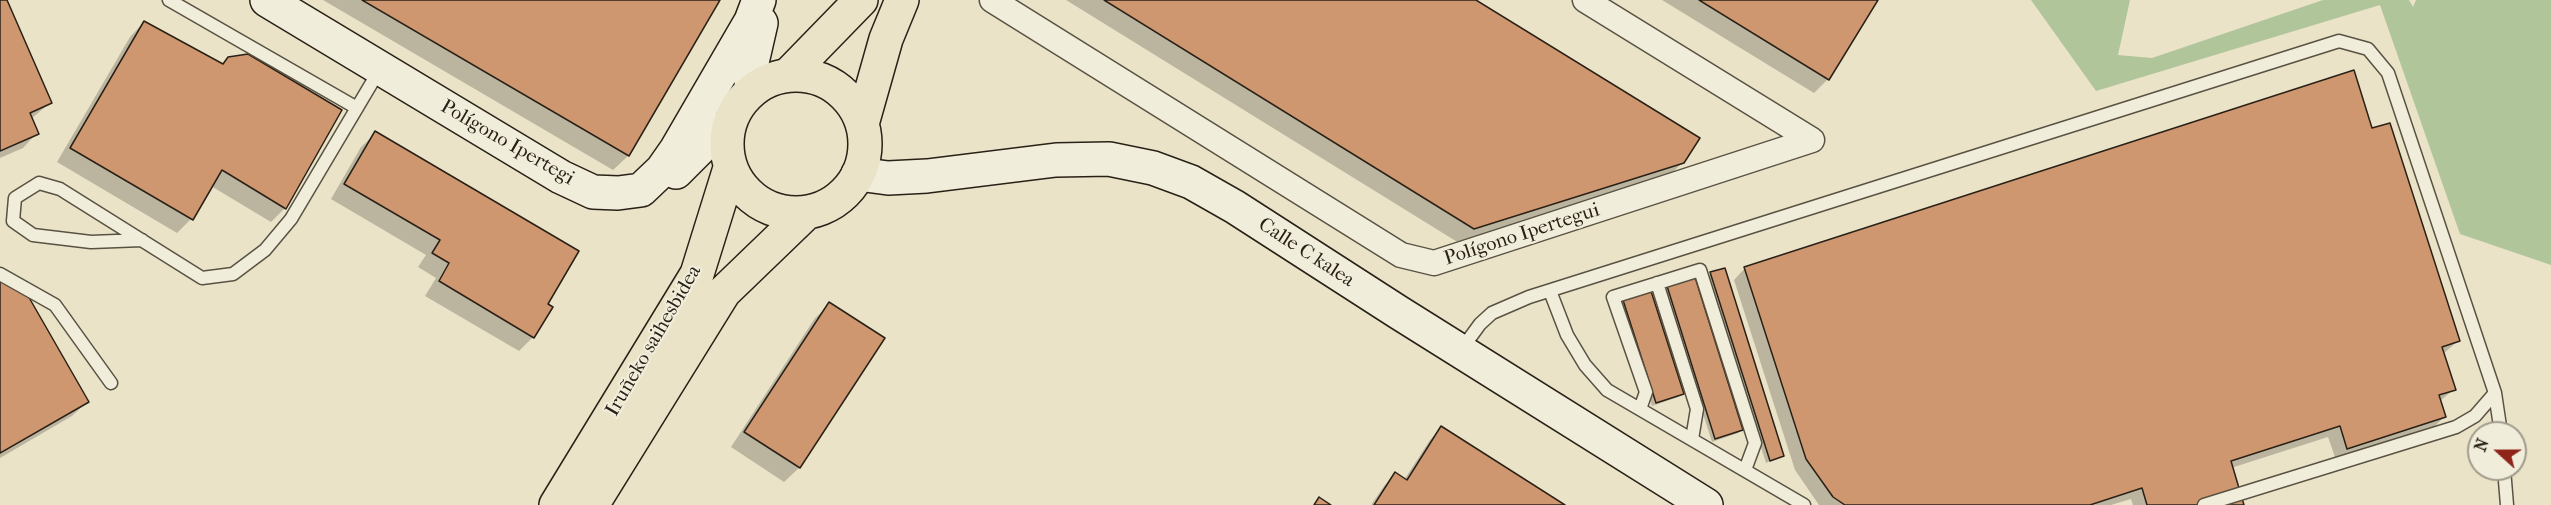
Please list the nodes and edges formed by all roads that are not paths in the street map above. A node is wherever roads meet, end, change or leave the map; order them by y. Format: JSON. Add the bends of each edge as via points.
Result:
{"nodes":[{"id":1,"x":169,"y":0,"type":"edge"},
{"id":2,"x":267,"y":0,"type":"edge"},
{"id":3,"x":760,"y":0,"type":"edge"},
{"id":4,"x":861,"y":0,"type":"edge"},
{"id":5,"x":902,"y":0,"type":"edge"},
{"id":6,"x":992,"y":0,"type":"edge"},
{"id":7,"x":1585,"y":0,"type":"edge"},
{"id":8,"x":381,"y":68,"type":"junction"},
{"id":9,"x":788,"y":75,"type":"junction"},
{"id":10,"x":752,"y":90,"type":"junction"},
{"id":11,"x":357,"y":108,"type":"junction"},
{"id":12,"x":862,"y":124,"type":"junction"},
{"id":13,"x":729,"y":125,"type":"junction"},
{"id":14,"x":730,"y":168,"type":"junction"},
{"id":15,"x":858,"y":174,"type":"junction"},
{"id":16,"x":641,"y":190,"type":"junction"},
{"id":17,"x":806,"y":213,"type":"junction"},
{"id":18,"x":142,"y":240,"type":"junction"},
{"id":19,"x":0,"y":274,"type":"edge"},
{"id":20,"x":1657,"y":283,"type":"junction"},
{"id":21,"x":1550,"y":291,"type":"junction"},
{"id":22,"x":1461,"y":351,"type":"junction"},
{"id":23,"x":111,"y":383,"type":"dead end"},
{"id":24,"x":2495,"y":393,"type":"junction"},
{"id":25,"x":1640,"y":409,"type":"junction"},
{"id":26,"x":2499,"y":421,"type":"edge"},
{"id":27,"x":1692,"y":439,"type":"junction"},
{"id":28,"x":1745,"y":470,"type":"junction"},
{"id":29,"x":2505,"y":481,"type":"edge"},
{"id":30,"x":556,"y":505,"type":"edge"},
{"id":31,"x":592,"y":505,"type":"edge"},
{"id":32,"x":1706,"y":505,"type":"edge"},
{"id":33,"x":1804,"y":505,"type":"edge"},
{"id":34,"x":2204,"y":505,"type":"edge"},
{"id":35,"x":2507,"y":505,"type":"edge"}],
"edges":[{"from":1,"to":11,"type":"lane"},
{"from":2,"to":8,"type":"street","name":"Polígono Ipertegi"},
{"from":3,"to":10,"type":"street","via":[[760,30],[750,71]]},
{"from":3,"to":16,"type":"street","via":[[676,150]]},
{"from":4,"to":9,"type":"highway"},
{"from":5,"to":12,"type":"highway","via":[[886,39]]},
{"from":6,"to":7,"type":"street","name":"Polígono Ipertegui","via":[[1401,255],[1434,263],[1812,140]]},
{"from":8,"to":11,"type":"lane"},
{"from":8,"to":16,"type":"street","name":"Polígono Ipertegi","via":[[561,177],[593,192]]},
{"from":9,"to":10,"type":"highway"},
{"from":9,"to":12,"type":"highway","via":[[812,76],[834,86],[852,102]]},
{"from":10,"to":13,"type":"highway","via":[[737,106]]},
{"from":11,"to":18,"type":"lane","via":[[291,219],[265,250],[233,274],[202,278]]},
{"from":12,"to":15,"type":"highway","via":[[864,158]]},
{"from":13,"to":14,"type":"highway","via":[[726,147]]},
{"from":13,"to":16,"type":"street","name":"Polígono Ipertegi","via":[[710,138],[670,178]]},
{"from":14,"to":17,"type":"highway","via":[[742,189],[760,204],[782,213]]},
{"from":14,"to":30,"type":"highway","name":"Iruñeko saihesbidea","via":[[697,274]]},
{"from":15,"to":17,"type":"highway","via":[[846,193],[828,206]]},
{"from":15,"to":22,"type":"street","name":"Calle C kalea","via":[[888,178],[927,176],[1056,159],[1109,159],[1153,168],[1191,182],[1235,207]]},
{"from":17,"to":31,"type":"highway","name":"Iruñeko saihesbidea","via":[[724,292]]},
{"from":18,"to":18,"type":"lane","via":[[60,189],[39,183],[15,198],[13,221],[33,235],[91,242]]},
{"from":19,"to":23,"type":"lane","via":[[55,305]]},
{"from":20,"to":25,"type":"lane","via":[[1613,297],[1646,392]]},
{"from":20,"to":27,"type":"lane","via":[[1697,409]]},
{"from":20,"to":28,"type":"lane","via":[[1700,270],[1755,443]]},
{"from":21,"to":22,"type":"lane","via":[[1492,313]]},
{"from":21,"to":24,"type":"lane","via":[[2339,40],[2368,49],[2388,73]]},
{"from":21,"to":25,"type":"lane","via":[[1567,334],[1585,365],[1607,390]]},
{"from":22,"to":32,"type":"street","name":"Calle C kalea"},
{"from":24,"to":26,"type":"lane"},
{"from":24,"to":34,"type":"lane","via":[[2475,416],[2456,427]]},
{"from":25,"to":27,"type":"lane"},
{"from":27,"to":28,"type":"lane"},
{"from":28,"to":33,"type":"lane"},
{"from":29,"to":35,"type":"lane"}]}
